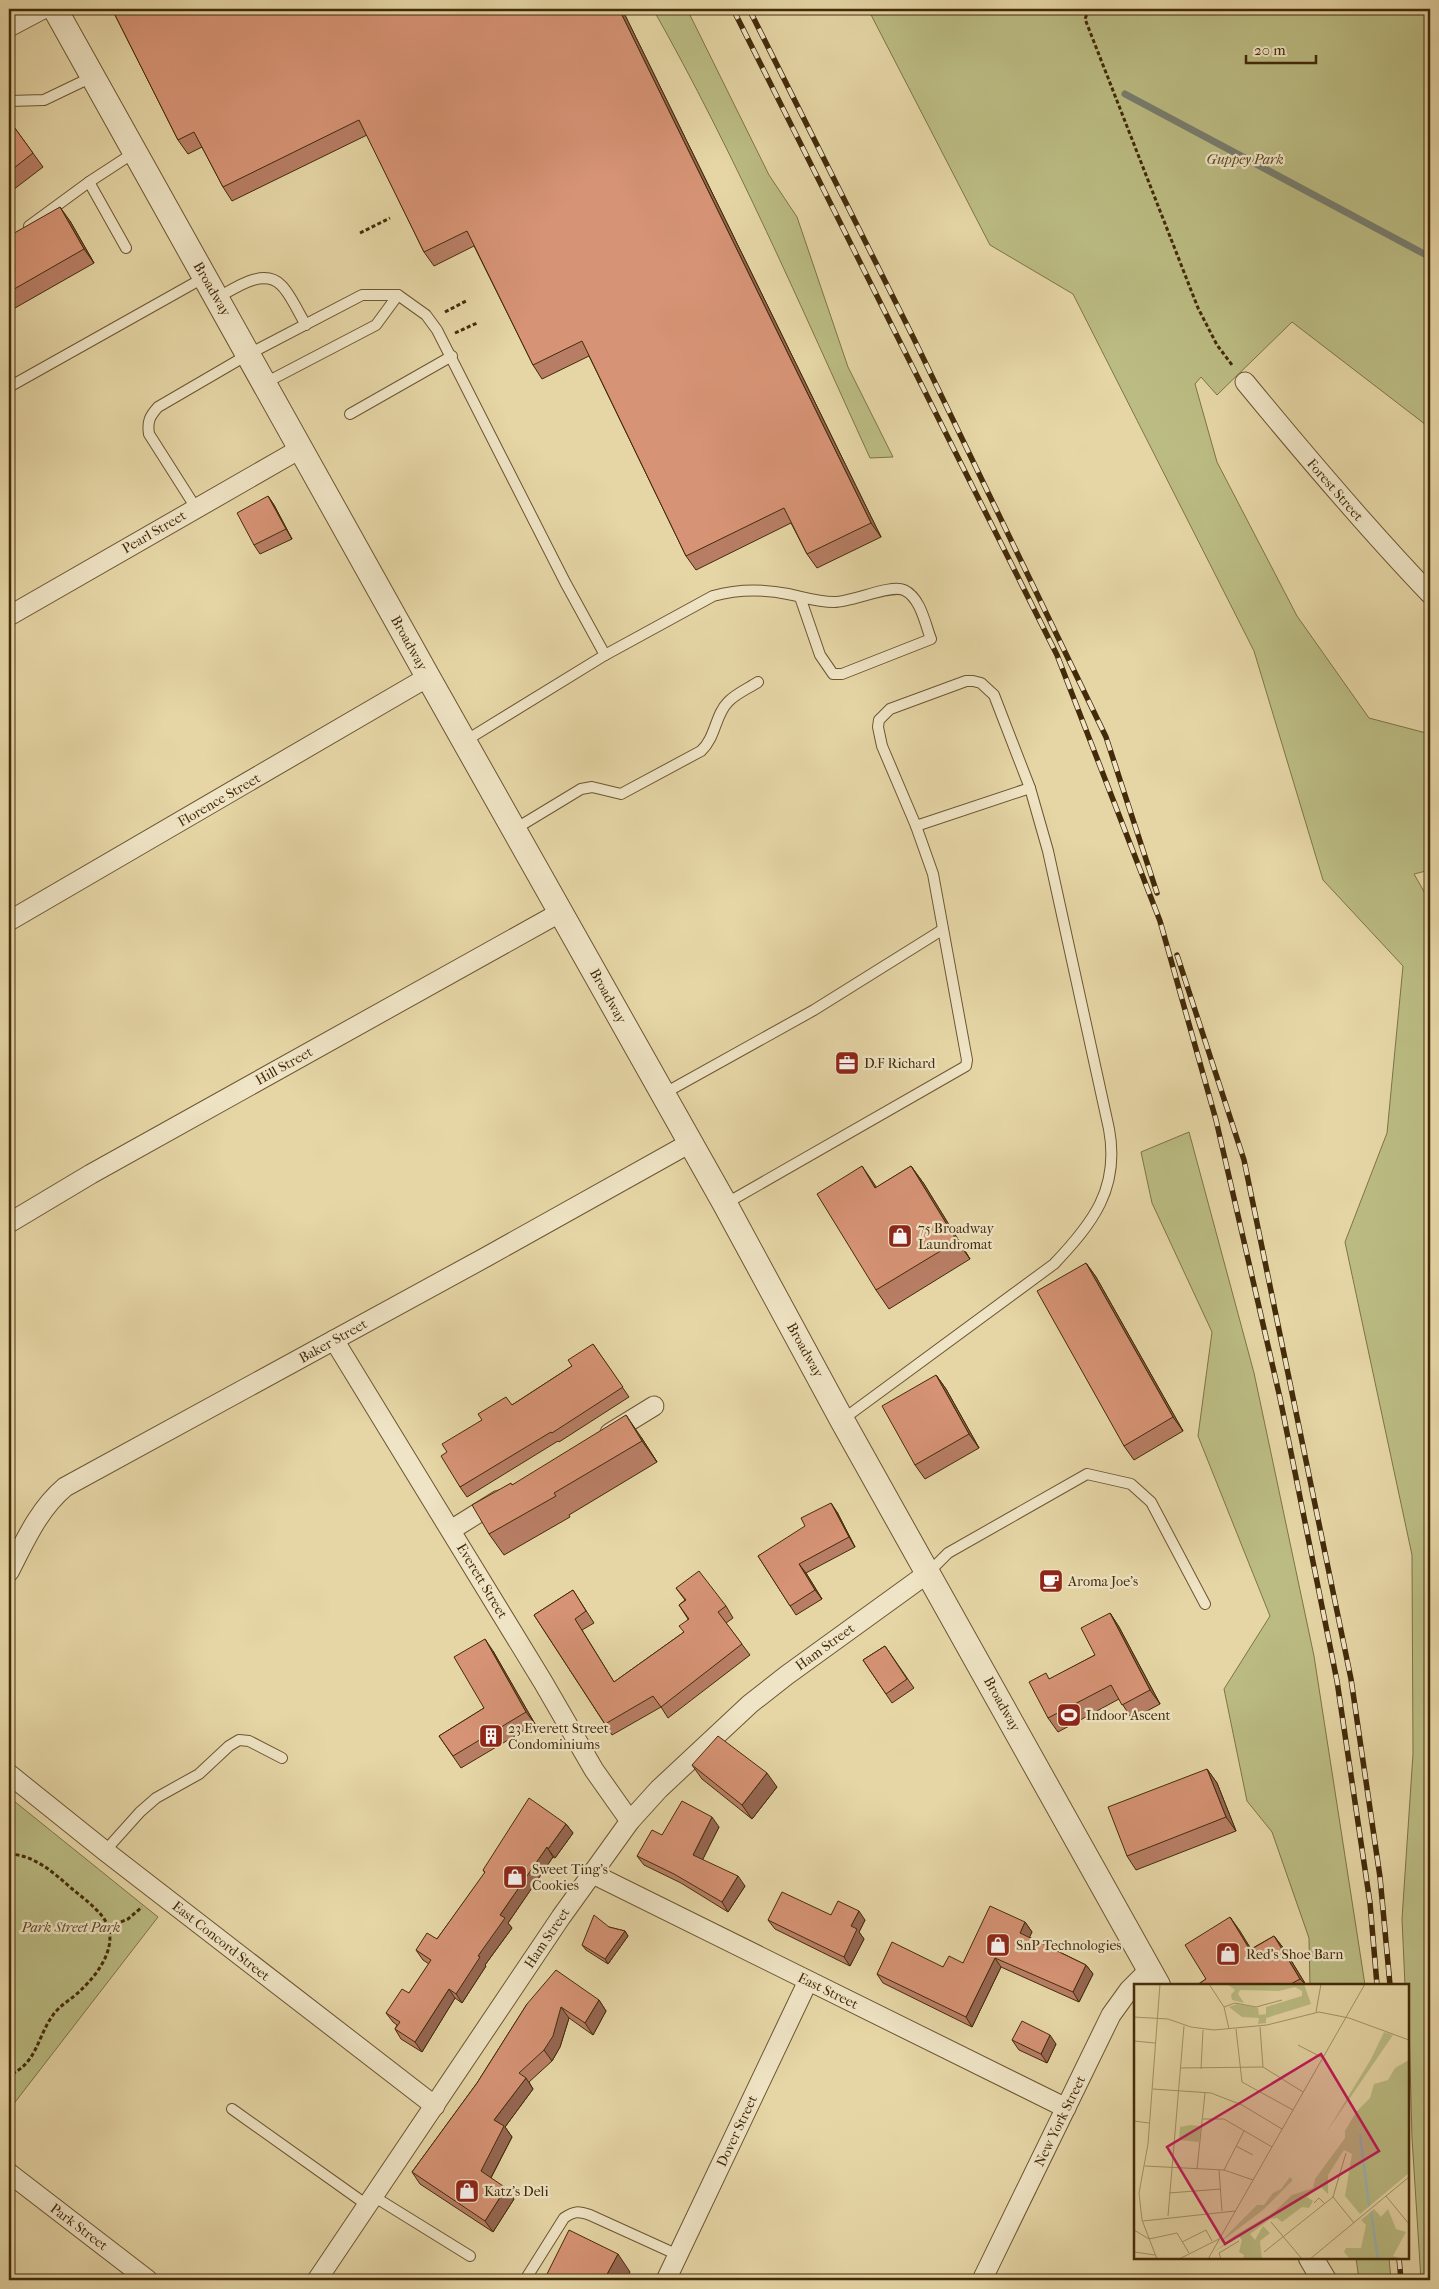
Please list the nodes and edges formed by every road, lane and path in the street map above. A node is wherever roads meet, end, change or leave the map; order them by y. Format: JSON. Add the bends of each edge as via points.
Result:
{"nodes":[{"id":1,"x":43,"y":9,"type":"edge"},
{"id":2,"x":55,"y":9,"type":"edge"},
{"id":3,"x":1089,"y":9,"type":"edge"},
{"id":4,"x":9,"y":27,"type":"edge"},
{"id":5,"x":92,"y":77,"type":"junction"},
{"id":6,"x":9,"y":102,"type":"edge"},
{"id":7,"x":135,"y":152,"type":"junction"},
{"id":8,"x":90,"y":182,"type":"junction"},
{"id":9,"x":390,"y":218,"type":"dead end"},
{"id":10,"x":360,"y":233,"type":"dead end"},
{"id":11,"x":19,"y":235,"type":"edge"},
{"id":12,"x":126,"y":248,"type":"dead end"},
{"id":13,"x":205,"y":277,"type":"junction"},
{"id":14,"x":398,"y":294,"type":"junction"},
{"id":15,"x":218,"y":298,"type":"junction"},
{"id":16,"x":466,"y":301,"type":"dead end"},
{"id":17,"x":430,"y":319,"type":"junction"},
{"id":18,"x":477,"y":323,"type":"dead end"},
{"id":19,"x":306,"y":325,"type":"junction"},
{"id":20,"x":443,"y":340,"type":"junction"},
{"id":21,"x":249,"y":354,"type":"junction"},
{"id":22,"x":452,"y":356,"type":"junction"},
{"id":23,"x":1245,"y":382,"type":"joint"},
{"id":24,"x":265,"y":383,"type":"junction"},
{"id":25,"x":9,"y":387,"type":"edge"},
{"id":26,"x":350,"y":414,"type":"dead end"},
{"id":27,"x":300,"y":448,"type":"junction"},
{"id":28,"x":196,"y":508,"type":"junction"},
{"id":29,"x":1430,"y":594,"type":"edge"},
{"id":30,"x":800,"y":597,"type":"junction"},
{"id":31,"x":9,"y":616,"type":"edge"},
{"id":32,"x":605,"y":655,"type":"junction"},
{"id":33,"x":428,"y":677,"type":"junction"},
{"id":34,"x":758,"y":682,"type":"dead end"},
{"id":35,"x":464,"y":742,"type":"junction"},
{"id":36,"x":1030,"y":788,"type":"junction"},
{"id":37,"x":916,"y":826,"type":"junction"},
{"id":38,"x":515,"y":829,"type":"junction"},
{"id":39,"x":561,"y":912,"type":"junction"},
{"id":40,"x":9,"y":921,"type":"edge"},
{"id":41,"x":942,"y":930,"type":"junction"},
{"id":42,"x":663,"y":1094,"type":"junction"},
{"id":43,"x":690,"y":1142,"type":"junction"},
{"id":44,"x":726,"y":1204,"type":"junction"},
{"id":45,"x":9,"y":1223,"type":"edge"},
{"id":46,"x":334,"y":1340,"type":"junction"},
{"id":47,"x":654,"y":1406,"type":"dead end"},
{"id":48,"x":842,"y":1420,"type":"junction"},
{"id":49,"x":597,"y":1441,"type":"edge"},
{"id":50,"x":514,"y":1491,"type":"edge"},
{"id":51,"x":451,"y":1530,"type":"junction"},
{"id":52,"x":9,"y":1572,"type":"edge"},
{"id":53,"x":928,"y":1573,"type":"junction"},
{"id":54,"x":1205,"y":1604,"type":"dead end"},
{"id":55,"x":282,"y":1758,"type":"dead end"},
{"id":56,"x":9,"y":1774,"type":"edge"},
{"id":57,"x":13,"y":1807,"type":"dead end"},
{"id":58,"x":9,"y":1817,"type":"edge"},
{"id":59,"x":630,"y":1821,"type":"junction"},
{"id":60,"x":105,"y":1851,"type":"junction"},
{"id":61,"x":9,"y":1854,"type":"edge"},
{"id":62,"x":591,"y":1872,"type":"junction"},
{"id":63,"x":142,"y":1907,"type":"dead end"},
{"id":64,"x":109,"y":1927,"type":"junction"},
{"id":65,"x":1154,"y":1977,"type":"edge"},
{"id":66,"x":808,"y":1981,"type":"junction"},
{"id":67,"x":1141,"y":1984,"type":"edge"},
{"id":68,"x":1134,"y":1987,"type":"edge"},
{"id":69,"x":9,"y":2075,"type":"edge"},
{"id":70,"x":435,"y":2106,"type":"junction"},
{"id":71,"x":1066,"y":2108,"type":"junction"},
{"id":72,"x":232,"y":2109,"type":"dead end"},
{"id":73,"x":9,"y":2173,"type":"edge"},
{"id":74,"x":370,"y":2201,"type":"junction"},
{"id":75,"x":678,"y":2255,"type":"junction"},
{"id":76,"x":470,"y":2256,"type":"dead end"},
{"id":77,"x":1312,"y":2259,"type":"edge"},
{"id":78,"x":148,"y":2280,"type":"edge"},
{"id":79,"x":317,"y":2280,"type":"edge"},
{"id":80,"x":525,"y":2280,"type":"edge"},
{"id":81,"x":666,"y":2280,"type":"edge"},
{"id":82,"x":982,"y":2280,"type":"edge"},
{"id":83,"x":1324,"y":2280,"type":"edge"}],
"edges":[{"from":1,"to":4,"type":"street"},
{"from":2,"to":5,"type":"street","name":"Broadway"},
{"from":3,"to":23,"type":"path","via":[[1085,19],[1198,308],[1217,345]]},
{"from":5,"to":6,"type":"lane","via":[[44,100]]},
{"from":5,"to":7,"type":"street","name":"Broadway"},
{"from":7,"to":8,"type":"lane"},
{"from":7,"to":13,"type":"street","name":"Broadway"},
{"from":8,"to":11,"type":"lane"},
{"from":8,"to":12,"type":"lane"},
{"from":9,"to":10,"type":"path"},
{"from":13,"to":15,"type":"street","name":"Broadway"},
{"from":13,"to":25,"type":"lane"},
{"from":14,"to":17,"type":"lane"},
{"from":14,"to":19,"type":"lane","via":[[362,295]]},
{"from":14,"to":24,"type":"lane","via":[[376,325]]},
{"from":15,"to":19,"type":"lane","via":[[259,278],[272,280],[281,285]]},
{"from":15,"to":21,"type":"street","name":"Broadway"},
{"from":16,"to":17,"type":"path"},
{"from":17,"to":20,"type":"lane"},
{"from":18,"to":20,"type":"path"},
{"from":19,"to":21,"type":"lane"},
{"from":20,"to":22,"type":"lane"},
{"from":21,"to":24,"type":"street","name":"Broadway"},
{"from":21,"to":28,"type":"lane","via":[[158,407],[147,423],[149,434]]},
{"from":22,"to":26,"type":"lane"},
{"from":22,"to":32,"type":"lane"},
{"from":23,"to":29,"type":"street","name":"Forest Street","via":[[1325,480]]},
{"from":24,"to":27,"type":"street","name":"Broadway"},
{"from":27,"to":28,"type":"street","name":"Pearl Street"},
{"from":27,"to":33,"type":"street","name":"Broadway"},
{"from":28,"to":31,"type":"street","name":"Pearl Street"},
{"from":30,"to":30,"type":"lane","via":[[833,602],[853,600],[892,588],[903,589],[917,603],[931,639],[842,674],[833,674],[820,655]]},
{"from":30,"to":32,"type":"lane","via":[[777,592],[729,591],[713,596]]},
{"from":32,"to":35,"type":"lane"},
{"from":33,"to":35,"type":"street","name":"Broadway"},
{"from":33,"to":40,"type":"street","name":"Florence Street"},
{"from":34,"to":38,"type":"lane","via":[[728,701],[708,744],[701,751],[621,794],[592,787],[581,790]]},
{"from":35,"to":38,"type":"street","name":"Broadway"},
{"from":36,"to":37,"type":"lane"},
{"from":36,"to":37,"type":"lane","via":[[994,694],[981,683],[966,681],[890,710],[879,720],[878,736]]},
{"from":36,"to":48,"type":"lane","via":[[1048,851],[1107,1119],[1113,1150],[1112,1173],[1092,1217],[1076,1241],[1054,1264]]},
{"from":37,"to":41,"type":"lane","via":[[933,874]]},
{"from":38,"to":39,"type":"street","name":"Broadway"},
{"from":39,"to":42,"type":"street","name":"Broadway"},
{"from":39,"to":45,"type":"street","name":"Hill Street"},
{"from":41,"to":42,"type":"lane","via":[[814,1010]]},
{"from":41,"to":44,"type":"lane","via":[[966,1066]]},
{"from":42,"to":43,"type":"street","name":"Broadway"},
{"from":43,"to":44,"type":"street","name":"Broadway"},
{"from":43,"to":46,"type":"street","name":"Baker Street"},
{"from":44,"to":48,"type":"street","name":"Broadway"},
{"from":46,"to":51,"type":"street","name":"Everett Street"},
{"from":46,"to":52,"type":"street","name":"Baker Street","via":[[65,1487],[50,1500],[36,1521]]},
{"from":47,"to":49,"type":"street"},
{"from":48,"to":53,"type":"street","name":"Broadway"},
{"from":50,"to":51,"type":"street"},
{"from":51,"to":59,"type":"street","name":"Everett Street","via":[[594,1770]]},
{"from":53,"to":54,"type":"lane","via":[[948,1553],[1087,1474],[1131,1484],[1151,1502]]},
{"from":53,"to":59,"type":"street","name":"Ham Street","via":[[750,1704],[659,1789]]},
{"from":53,"to":65,"type":"street","name":"Broadway"},
{"from":55,"to":60,"type":"lane","via":[[249,1741],[238,1740],[199,1774],[156,1798]]},
{"from":56,"to":60,"type":"street","name":"East Concord Street"},
{"from":57,"to":58,"type":"path"},
{"from":59,"to":62,"type":"street","name":"Ham Street"},
{"from":60,"to":70,"type":"street","name":"East Concord Street"},
{"from":61,"to":64,"type":"path","via":[[23,1856],[44,1866],[96,1909]]},
{"from":62,"to":66,"type":"street","name":"East Street"},
{"from":62,"to":70,"type":"street","name":"Ham Street"},
{"from":63,"to":64,"type":"path","via":[[128,1919]]},
{"from":64,"to":69,"type":"path","via":[[108,1951],[94,1976],[52,2016],[31,2059],[22,2069]]},
{"from":65,"to":67,"type":"street","name":"New York Street"},
{"from":66,"to":71,"type":"street","name":"East Street"},
{"from":66,"to":75,"type":"street","name":"Dover Street"},
{"from":68,"to":71,"type":"street","name":"New York Street","via":[[1111,2015]]},
{"from":70,"to":74,"type":"street","name":"Ham Street"},
{"from":71,"to":82,"type":"street","name":"New York Street"},
{"from":72,"to":74,"type":"lane"},
{"from":73,"to":78,"type":"street","name":"Park Street"},
{"from":74,"to":76,"type":"lane"},
{"from":74,"to":79,"type":"street","name":"Ham Street"},
{"from":75,"to":80,"type":"lane","via":[[579,2211],[564,2218]]},
{"from":75,"to":81,"type":"street","name":"Dover Street"},
{"from":77,"to":83,"type":"street"}]}
